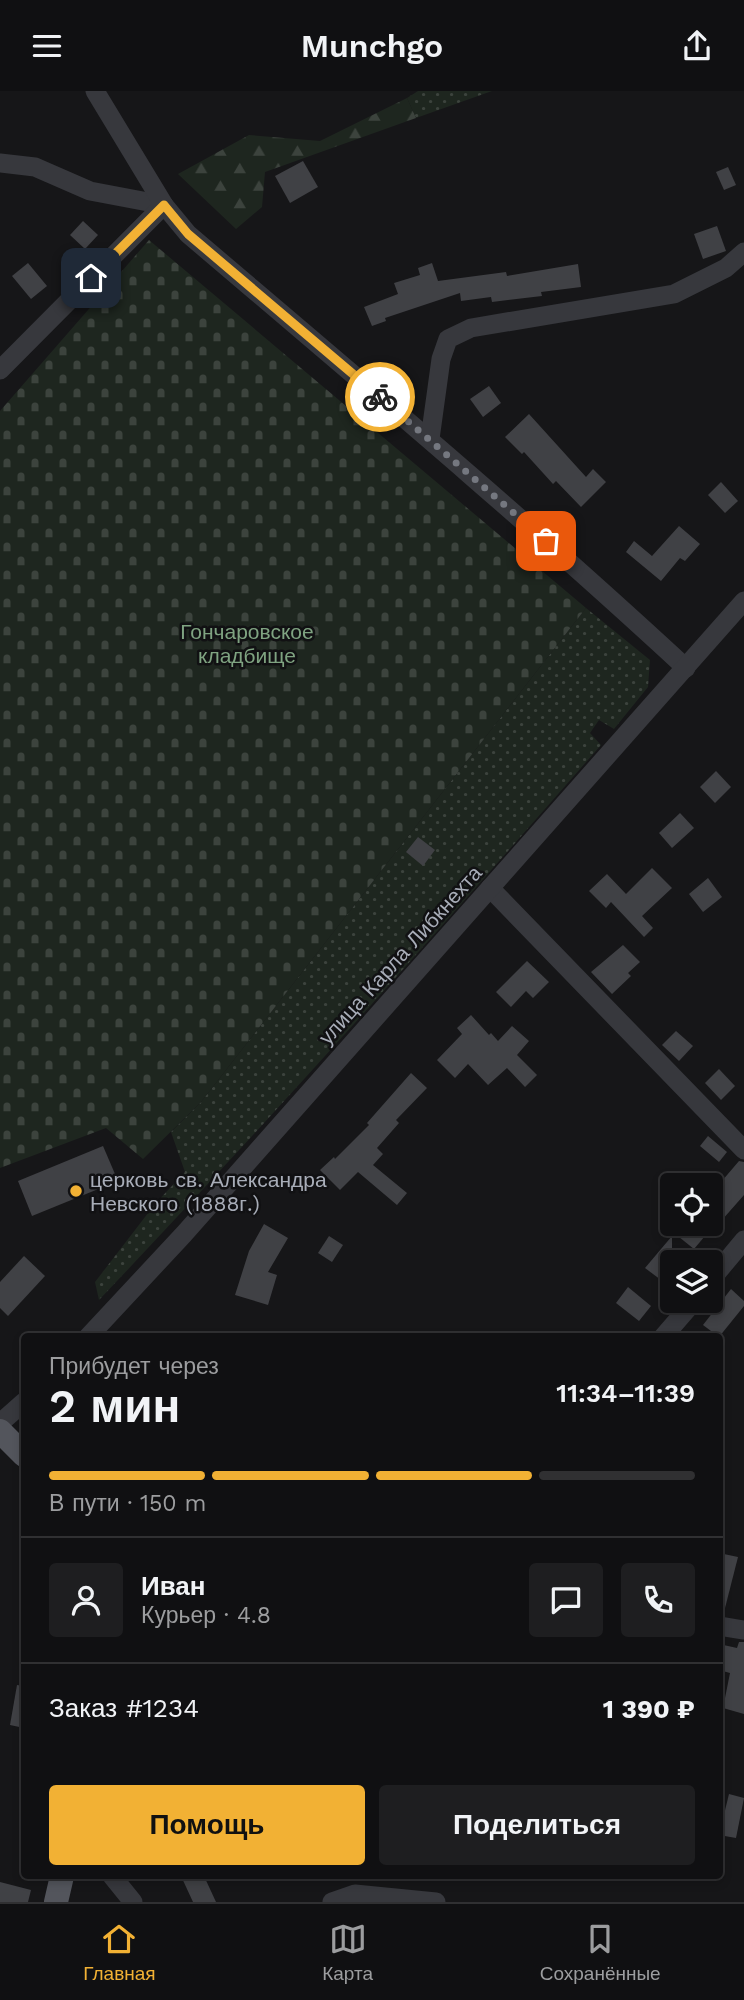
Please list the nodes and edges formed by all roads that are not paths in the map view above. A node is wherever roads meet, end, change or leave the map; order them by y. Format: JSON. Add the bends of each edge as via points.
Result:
{"nodes":[{"id":1,"x":95,"y":91,"type":"edge"},
{"id":2,"x":0,"y":163,"type":"edge"},
{"id":3,"x":164,"y":205,"type":"junction"},
{"id":4,"x":744,"y":252,"type":"edge"},
{"id":5,"x":0,"y":370,"type":"edge"},
{"id":6,"x":430,"y":439,"type":"junction"},
{"id":7,"x":744,"y":601,"type":"edge"},
{"id":8,"x":686,"y":668,"type":"junction"},
{"id":9,"x":491,"y":888,"type":"junction"},
{"id":10,"x":744,"y":1150,"type":"edge"},
{"id":11,"x":744,"y":1240,"type":"edge"},
{"id":12,"x":723,"y":1265,"type":"edge"},
{"id":13,"x":684,"y":1313,"type":"edge"},
{"id":14,"x":92,"y":1333,"type":"edge"},
{"id":15,"x":666,"y":1333,"type":"edge"},
{"id":16,"x":21,"y":1405,"type":"edge"},
{"id":17,"x":0,"y":1423,"type":"edge"},
{"id":18,"x":0,"y":1431,"type":"edge"},
{"id":19,"x":21,"y":1452,"type":"edge"},
{"id":20,"x":723,"y":1627,"type":"edge"},
{"id":21,"x":744,"y":1630,"type":"edge"},
{"id":22,"x":61,"y":1879,"type":"edge"},
{"id":23,"x":114,"y":1879,"type":"edge"},
{"id":24,"x":56,"y":1902,"type":"edge"},
{"id":25,"x":133,"y":1902,"type":"edge"},
{"id":26,"x":332,"y":1902,"type":"edge"},
{"id":27,"x":436,"y":1902,"type":"edge"}],
"edges":[{"from":1,"to":3,"type":"street"},
{"from":2,"to":3,"type":"street","via":[[35,167],[90,191]]},
{"from":3,"to":5,"type":"street"},
{"from":3,"to":6,"type":"street","via":[[188,234]]},
{"from":4,"to":6,"type":"street","via":[[726,268],[674,294],[471,328],[448,339]]},
{"from":6,"to":8,"type":"street"},
{"from":7,"to":8,"type":"street","name":"улица Карла Либкнехта"},
{"from":8,"to":9,"type":"street","name":"улица Карла Либкнехта"},
{"from":9,"to":10,"type":"street"},
{"from":9,"to":14,"type":"street","name":"улица Карла Либкнехта"},
{"from":11,"to":12,"type":"street"},
{"from":13,"to":15,"type":"street"},
{"from":16,"to":17,"type":"street"},
{"from":18,"to":19,"type":"main road"},
{"from":20,"to":21,"type":"street"},
{"from":22,"to":24,"type":"main road"},
{"from":23,"to":25,"type":"street"},
{"from":26,"to":27,"type":"street","via":[[355,1894]]}]}
